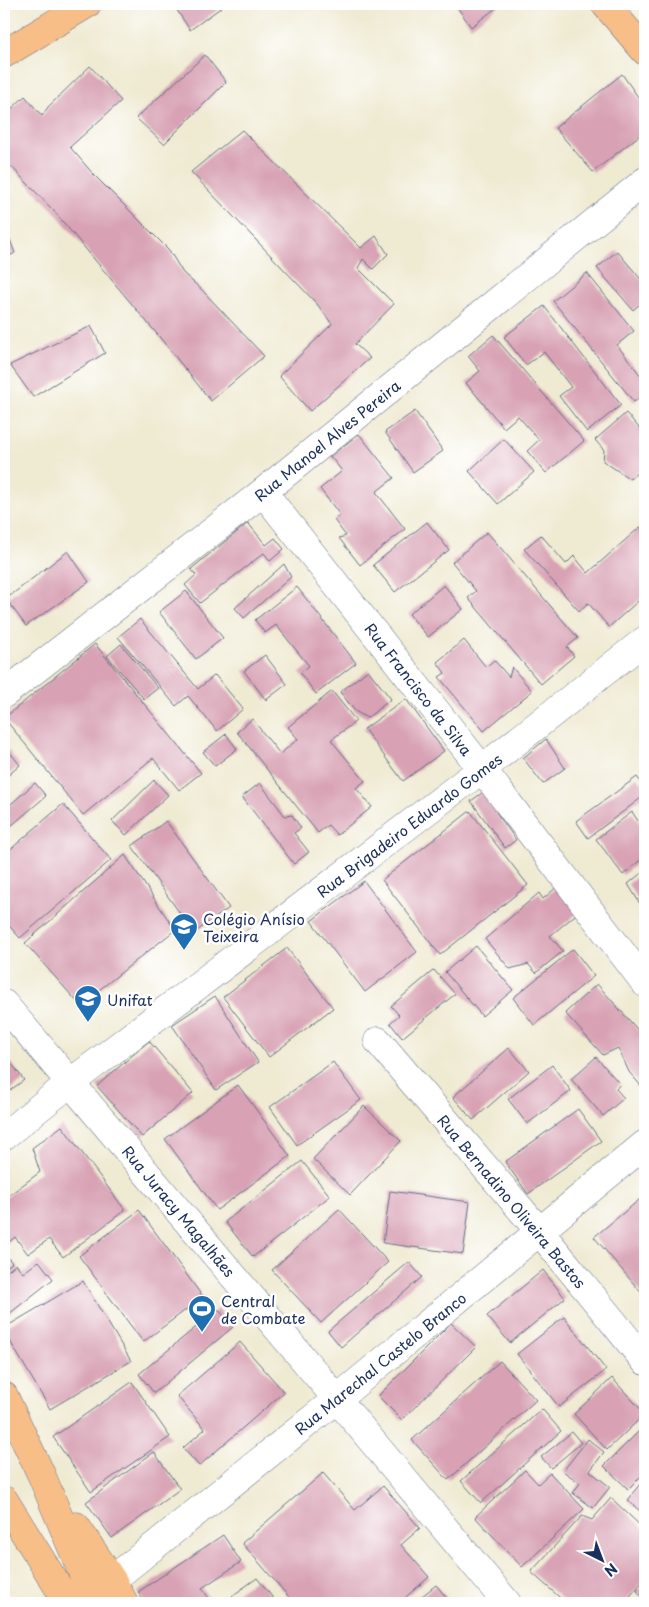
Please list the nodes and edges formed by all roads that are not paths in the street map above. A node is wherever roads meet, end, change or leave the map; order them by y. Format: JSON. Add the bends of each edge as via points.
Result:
{"nodes":[{"id":1,"x":87,"y":4,"type":"edge"},
{"id":2,"x":604,"y":4,"type":"edge"},
{"id":3,"x":645,"y":51,"type":"edge"},
{"id":4,"x":4,"y":54,"type":"edge"},
{"id":5,"x":645,"y":181,"type":"edge"},
{"id":6,"x":263,"y":492,"type":"junction"},
{"id":7,"x":645,"y":640,"type":"edge"},
{"id":8,"x":4,"y":694,"type":"edge"},
{"id":9,"x":482,"y":769,"type":"junction"},
{"id":10,"x":645,"y":983,"type":"edge"},
{"id":11,"x":4,"y":1004,"type":"edge"},
{"id":12,"x":378,"y":1041,"type":"dead end"},
{"id":13,"x":70,"y":1083,"type":"junction"},
{"id":14,"x":4,"y":1136,"type":"edge"},
{"id":15,"x":645,"y":1144,"type":"edge"},
{"id":16,"x":540,"y":1232,"type":"junction"},
{"id":17,"x":645,"y":1361,"type":"edge"},
{"id":18,"x":4,"y":1396,"type":"edge"},
{"id":19,"x":337,"y":1399,"type":"junction"},
{"id":20,"x":41,"y":1474,"type":"junction"},
{"id":21,"x":9,"y":1508,"type":"edge"},
{"id":22,"x":118,"y":1591,"type":"edge"},
{"id":23,"x":48,"y":1603,"type":"edge"},
{"id":24,"x":68,"y":1603,"type":"edge"},
{"id":25,"x":95,"y":1603,"type":"edge"},
{"id":26,"x":507,"y":1603,"type":"edge"}],
"edges":[{"from":1,"to":4,"type":"main road"},
{"from":2,"to":3,"type":"main road"},
{"from":5,"to":6,"type":"street","name":"Rua Manoel Alves Pereira"},
{"from":6,"to":8,"type":"street","name":"Rua Manoel Alves Pereira"},
{"from":6,"to":9,"type":"street","name":"Rua Francisco da Silva"},
{"from":7,"to":9,"type":"street","name":"Rua Brigadeiro Eduardo Gomes"},
{"from":9,"to":10,"type":"street","name":"Rua Francisco da Silva"},
{"from":9,"to":13,"type":"street","name":"Rua Brigadeiro Eduardo Gomes"},
{"from":11,"to":13,"type":"street","name":"Rua Juracy Magalhães"},
{"from":12,"to":16,"type":"street","name":"Rua Bernadino Oliveira Bastos"},
{"from":13,"to":14,"type":"street","name":"Rua Brigadeiro Eduardo Gomes"},
{"from":13,"to":19,"type":"street","name":"Rua Juracy Magalhães"},
{"from":15,"to":16,"type":"street","name":"Rua Marechal Castelo Branco"},
{"from":16,"to":17,"type":"street","name":"Rua Bernadino Oliveira Bastos"},
{"from":16,"to":19,"type":"street","name":"Rua Marechal Castelo Branco"},
{"from":18,"to":20,"type":"main road"},
{"from":19,"to":22,"type":"street","name":"Rua Marechal Castelo Branco"},
{"from":19,"to":26,"type":"street","name":"Rua Juracy Magalhães"},
{"from":20,"to":22,"type":"main road"},
{"from":20,"to":25,"type":"main road"},
{"from":21,"to":23,"type":"main road"},
{"from":21,"to":24,"type":"main road"}]}
